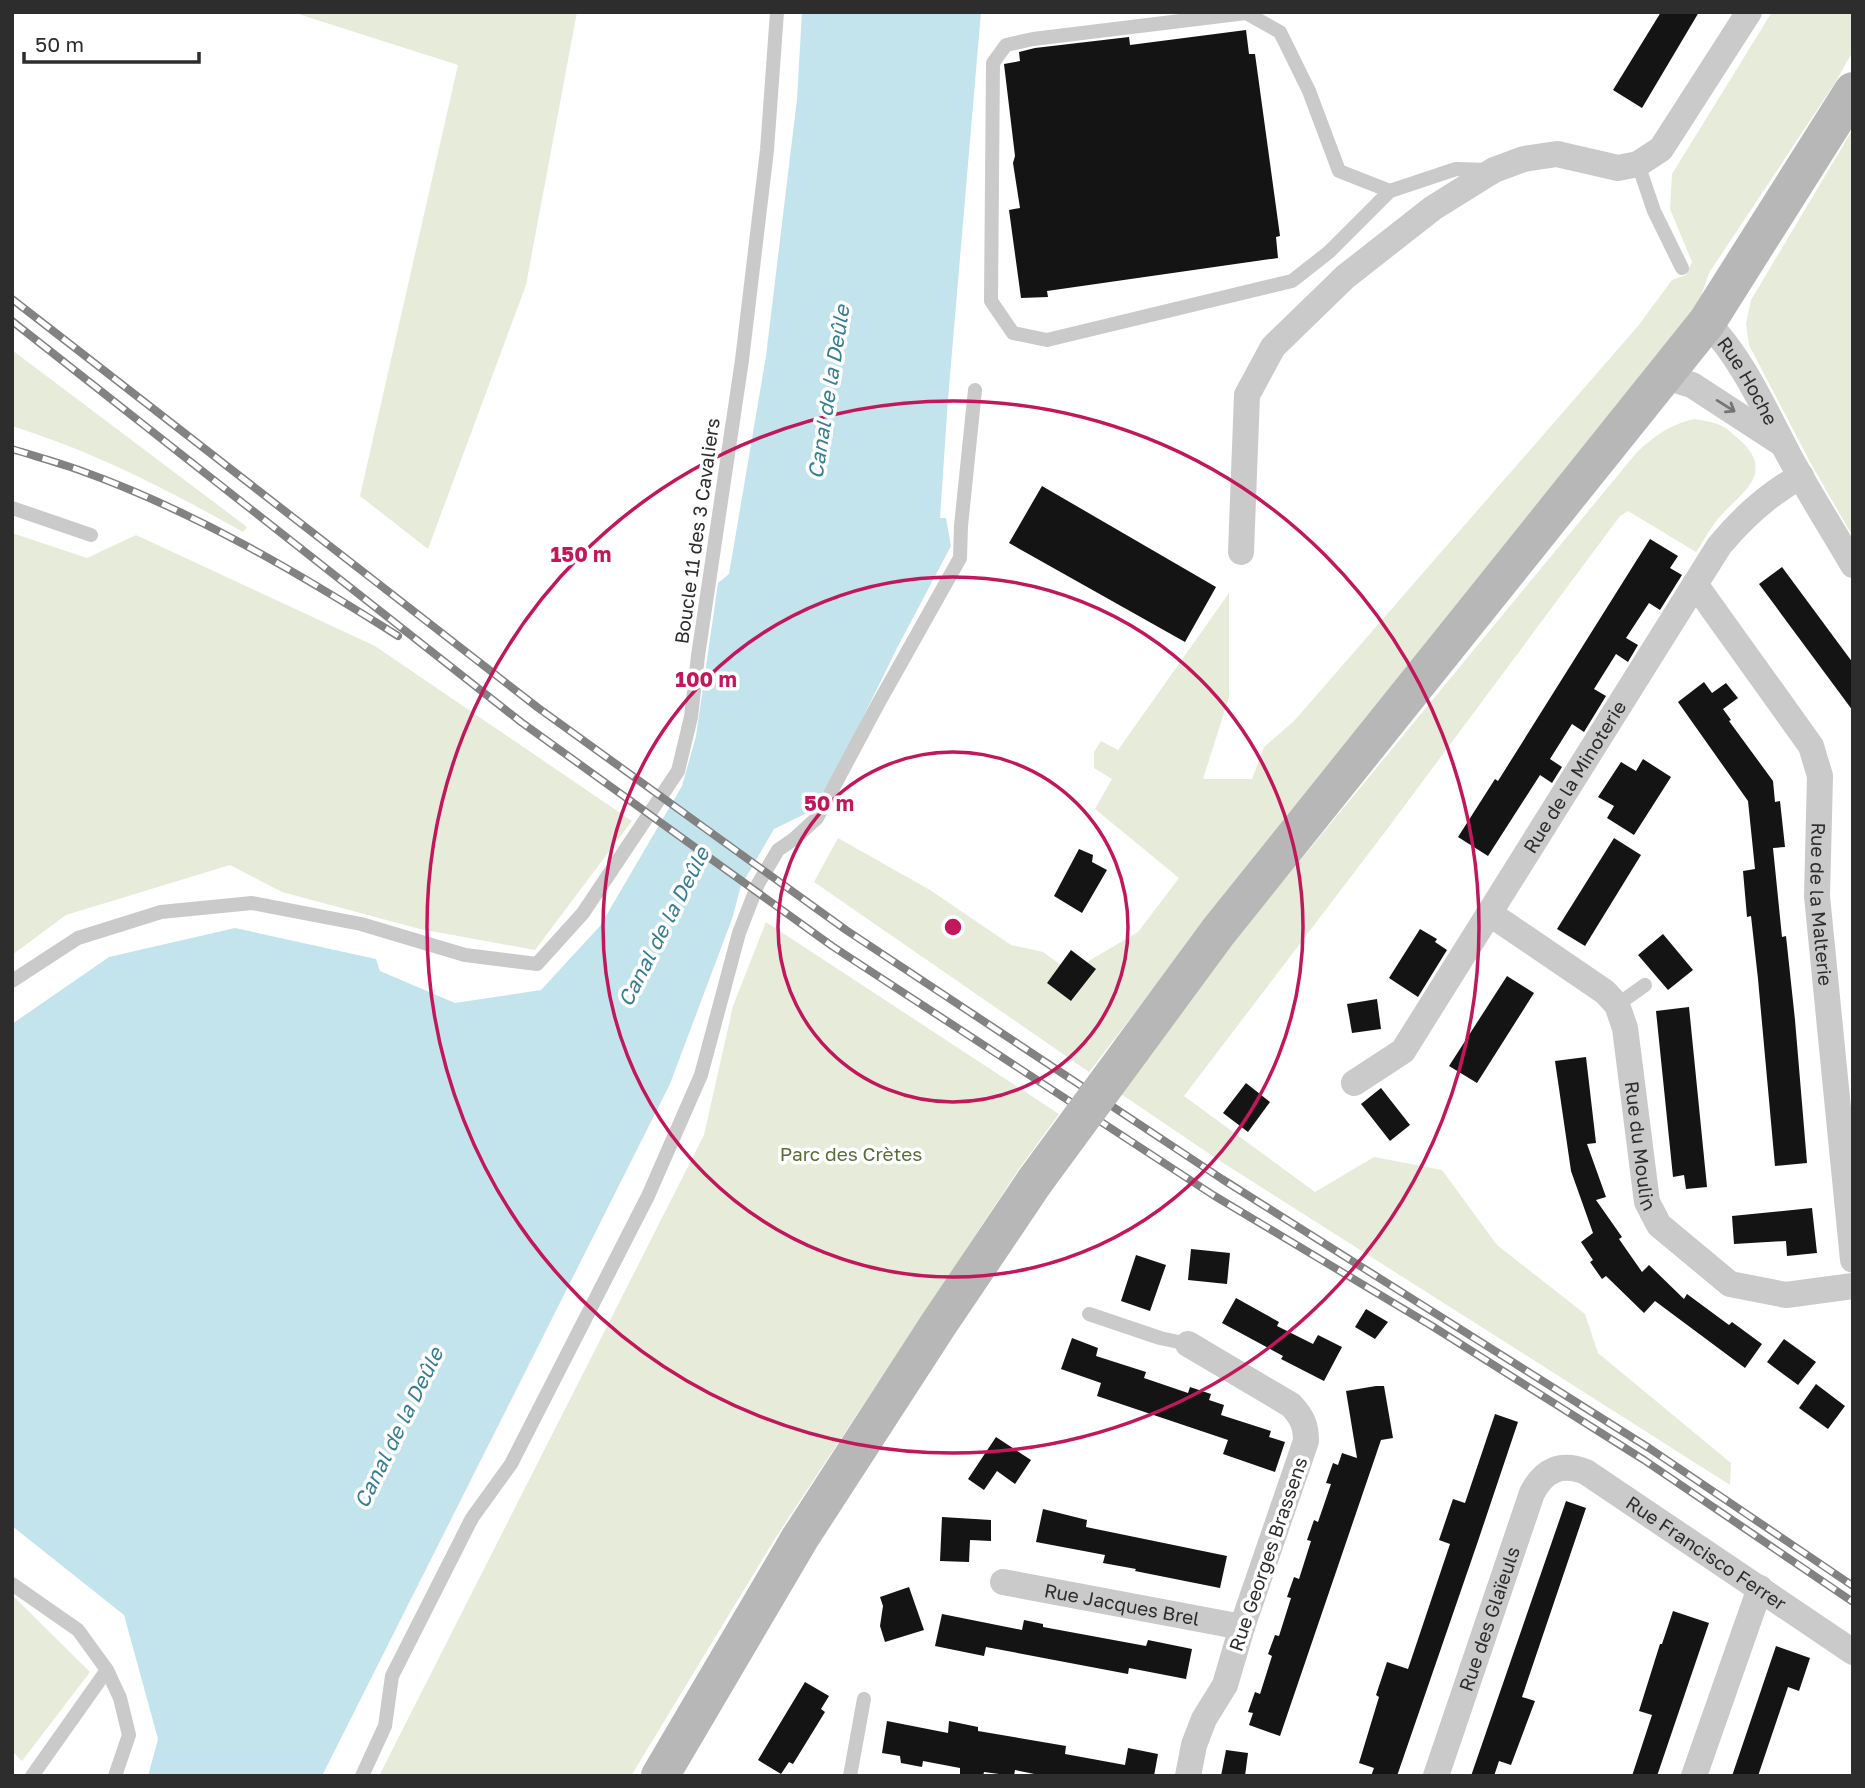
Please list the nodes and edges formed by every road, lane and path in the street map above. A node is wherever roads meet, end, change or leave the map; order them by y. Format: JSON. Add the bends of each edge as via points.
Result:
{"nodes":[{"id":1,"x":777,"y":12,"type":"edge"},
{"id":2,"x":1749,"y":12,"type":"edge"},
{"id":3,"x":1853,"y":91,"type":"edge"},
{"id":4,"x":1638,"y":164,"type":"junction"},
{"id":5,"x":1494,"y":170,"type":"junction"},
{"id":6,"x":1390,"y":191,"type":"junction"},
{"id":7,"x":1682,"y":268,"type":"dead end"},
{"id":8,"x":1707,"y":322,"type":"junction"},
{"id":9,"x":1664,"y":377,"type":"junction"},
{"id":10,"x":975,"y":390,"type":"dead end"},
{"id":11,"x":1783,"y":444,"type":"junction"},
{"id":12,"x":1801,"y":476,"type":"junction"},
{"id":13,"x":12,"y":508,"type":"edge"},
{"id":14,"x":91,"y":535,"type":"dead end"},
{"id":15,"x":1241,"y":552,"type":"dead end"},
{"id":16,"x":1853,"y":565,"type":"edge"},
{"id":17,"x":1695,"y":584,"type":"junction"},
{"id":18,"x":1489,"y":913,"type":"junction"},
{"id":19,"x":12,"y":981,"type":"edge"},
{"id":20,"x":1645,"y":985,"type":"dead end"},
{"id":21,"x":1617,"y":1005,"type":"junction"},
{"id":22,"x":1354,"y":1083,"type":"dead end"},
{"id":23,"x":1853,"y":1260,"type":"edge"},
{"id":24,"x":1853,"y":1286,"type":"edge"},
{"id":25,"x":1089,"y":1314,"type":"dead end"},
{"id":26,"x":1188,"y":1344,"type":"joint"},
{"id":27,"x":1555,"y":1469,"type":"joint"},
{"id":28,"x":1003,"y":1581,"type":"dead end"},
{"id":29,"x":12,"y":1584,"type":"edge"},
{"id":30,"x":1760,"y":1588,"type":"junction"},
{"id":31,"x":1242,"y":1627,"type":"junction"},
{"id":32,"x":1853,"y":1653,"type":"edge"},
{"id":33,"x":107,"y":1670,"type":"junction"},
{"id":34,"x":864,"y":1699,"type":"dead end"},
{"id":35,"x":32,"y":1776,"type":"edge"},
{"id":36,"x":115,"y":1776,"type":"edge"},
{"id":37,"x":362,"y":1776,"type":"edge"},
{"id":38,"x":660,"y":1776,"type":"edge"},
{"id":39,"x":850,"y":1776,"type":"edge"},
{"id":40,"x":1188,"y":1776,"type":"edge"},
{"id":41,"x":1436,"y":1776,"type":"edge"},
{"id":42,"x":1694,"y":1776,"type":"edge"}],
"edges":[{"from":1,"to":19,"type":"lane","name":"Boucle 11 des 3 Cavaliers","via":[[767,150],[742,360],[691,717],[678,771],[583,913],[537,964],[465,955],[361,924],[252,902],[161,912],[78,938]]},
{"from":2,"to":4,"type":"street","via":[[1661,149]]},
{"from":3,"to":8,"type":"main road"},
{"from":4,"to":5,"type":"street","via":[[1618,168],[1558,155],[1524,159]]},
{"from":4,"to":7,"type":"lane","via":[[1654,211]]},
{"from":5,"to":6,"type":"lane","via":[[1456,169]]},
{"from":5,"to":15,"type":"street","via":[[1433,208],[1345,277],[1273,347],[1247,395]]},
{"from":6,"to":6,"type":"lane","via":[[1329,252],[1292,281],[1047,340],[1013,333],[991,301],[993,63],[1006,45],[1032,38],[1246,13],[1280,32],[1309,91],[1339,171]]},
{"from":8,"to":9,"type":"main road"},
{"from":8,"to":11,"type":"street","name":"Rue Hoche","via":[[1742,367]]},
{"from":9,"to":11,"type":"street","name":"Rue Hoche","one_way":true,"via":[[1692,385]]},
{"from":9,"to":38,"type":"main road","bridge":true,"via":[[1218,932],[1035,1181],[800,1538]]},
{"from":10,"to":37,"type":"lane","via":[[960,558],[817,818],[778,850],[758,884],[739,933],[701,1075],[648,1196],[511,1464],[472,1518],[392,1676],[385,1726]]},
{"from":11,"to":12,"type":"street","name":"Rue Hoche"},
{"from":12,"to":16,"type":"street","name":"Rue Hoche"},
{"from":12,"to":17,"type":"street","name":"Rue de la Minoterie","via":[[1741,519]]},
{"from":13,"to":14,"type":"lane"},
{"from":17,"to":18,"type":"street","name":"Rue de la Minoterie"},
{"from":17,"to":23,"type":"street","name":"Rue de la Malterie","via":[[1811,746],[1820,776],[1817,896]]},
{"from":18,"to":21,"type":"street","via":[[1605,992]]},
{"from":18,"to":22,"type":"street","name":"Rue de la Minoterie","via":[[1403,1051]]},
{"from":20,"to":21,"type":"lane"},
{"from":21,"to":24,"type":"street","name":"Rue du Moulin","via":[[1625,1028],[1647,1202],[1658,1225],[1730,1284],[1786,1295]]},
{"from":25,"to":26,"type":"lane"},
{"from":26,"to":31,"type":"street","name":"Rue Georges Brassens","via":[[1291,1405],[1306,1429],[1306,1441]]},
{"from":27,"to":30,"type":"street","name":"Rue Francisco Ferrer","via":[[1565,1466],[1586,1472]]},
{"from":27,"to":41,"type":"street","name":"Rue des Glaïeuls","via":[[1544,1474],[1532,1493]]},
{"from":28,"to":31,"type":"street","name":"Rue Jacques Brel"},
{"from":29,"to":33,"type":"lane","via":[[78,1630]]},
{"from":30,"to":32,"type":"street","name":"Rue Francisco Ferrer"},
{"from":30,"to":42,"type":"street"},
{"from":31,"to":40,"type":"street","name":"Rue Georges Brassens","via":[[1225,1685],[1194,1745]]},
{"from":33,"to":35,"type":"lane"},
{"from":33,"to":36,"type":"lane","via":[[129,1735]]},
{"from":34,"to":39,"type":"lane"}]}
